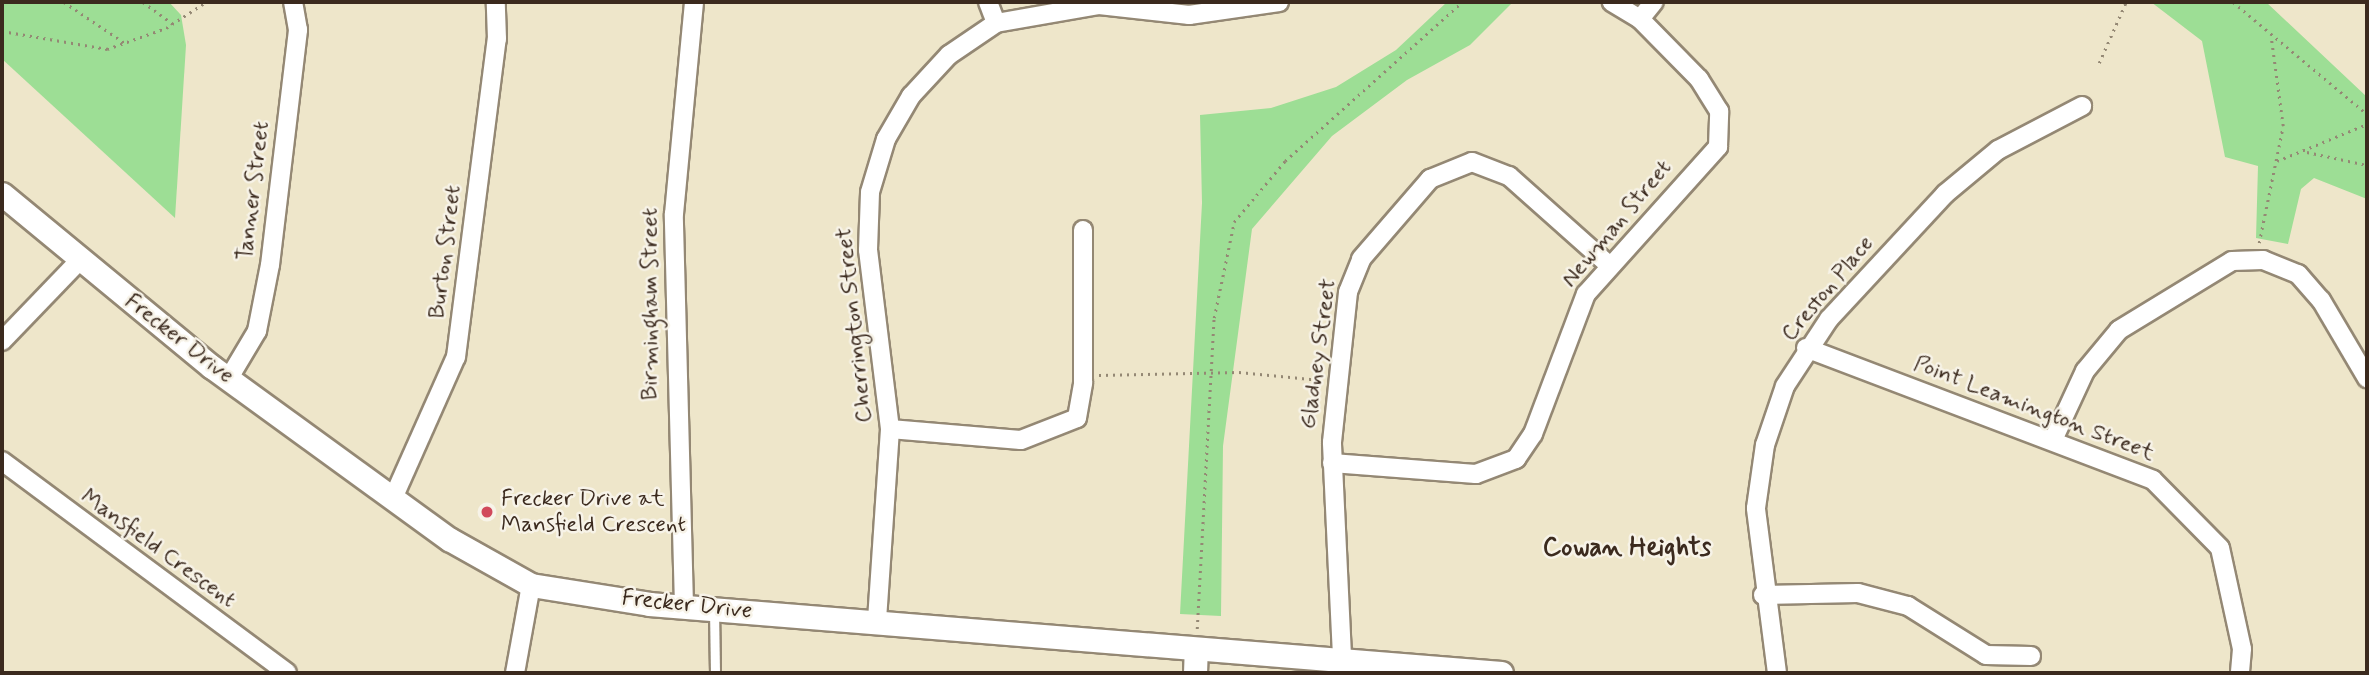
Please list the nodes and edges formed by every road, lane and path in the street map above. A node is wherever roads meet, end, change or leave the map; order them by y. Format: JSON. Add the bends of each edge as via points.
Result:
{"nodes":[{"id":1,"x":64,"y":2,"type":"edge"},
{"id":2,"x":143,"y":2,"type":"edge"},
{"id":3,"x":206,"y":2,"type":"edge"},
{"id":4,"x":293,"y":2,"type":"edge"},
{"id":5,"x":496,"y":2,"type":"edge"},
{"id":6,"x":694,"y":2,"type":"edge"},
{"id":7,"x":988,"y":2,"type":"edge"},
{"id":8,"x":1279,"y":2,"type":"edge"},
{"id":9,"x":1462,"y":2,"type":"edge"},
{"id":10,"x":1612,"y":2,"type":"edge"},
{"id":11,"x":1654,"y":2,"type":"edge"},
{"id":12,"x":2126,"y":2,"type":"edge"},
{"id":13,"x":2233,"y":2,"type":"edge"},
{"id":14,"x":1640,"y":19,"type":"junction"},
{"id":15,"x":996,"y":23,"type":"junction"},
{"id":16,"x":173,"y":24,"type":"junction"},
{"id":17,"x":2,"y":31,"type":"edge"},
{"id":18,"x":2271,"y":37,"type":"junction"},
{"id":19,"x":126,"y":44,"type":"junction"},
{"id":20,"x":2099,"y":63,"type":"dead end"},
{"id":21,"x":2081,"y":106,"type":"dead end"},
{"id":22,"x":2367,"y":114,"type":"edge"},
{"id":23,"x":2367,"y":124,"type":"edge"},
{"id":24,"x":2307,"y":152,"type":"junction"},
{"id":25,"x":2277,"y":161,"type":"junction"},
{"id":26,"x":2367,"y":165,"type":"edge"},
{"id":27,"x":2,"y":194,"type":"edge"},
{"id":28,"x":1083,"y":230,"type":"dead end"},
{"id":29,"x":2259,"y":247,"type":"dead end"},
{"id":30,"x":79,"y":261,"type":"junction"},
{"id":31,"x":1609,"y":265,"type":"junction"},
{"id":32,"x":2,"y":341,"type":"edge"},
{"id":33,"x":1806,"y":348,"type":"junction"},
{"id":34,"x":1093,"y":375,"type":"dead end"},
{"id":35,"x":1210,"y":376,"type":"junction"},
{"id":36,"x":229,"y":378,"type":"junction"},
{"id":37,"x":2367,"y":378,"type":"edge"},
{"id":38,"x":1321,"y":380,"type":"dead end"},
{"id":39,"x":890,"y":429,"type":"junction"},
{"id":40,"x":2053,"y":440,"type":"junction"},
{"id":41,"x":2,"y":461,"type":"edge"},
{"id":42,"x":1332,"y":463,"type":"junction"},
{"id":43,"x":394,"y":496,"type":"junction"},
{"id":44,"x":531,"y":585,"type":"junction"},
{"id":45,"x":1763,"y":595,"type":"junction"},
{"id":46,"x":684,"y":606,"type":"junction"},
{"id":47,"x":715,"y":609,"type":"junction"},
{"id":48,"x":877,"y":620,"type":"junction"},
{"id":49,"x":1196,"y":639,"type":"junction"},
{"id":50,"x":1342,"y":656,"type":"junction"},
{"id":51,"x":2031,"y":656,"type":"dead end"},
{"id":52,"x":287,"y":673,"type":"edge"},
{"id":53,"x":515,"y":673,"type":"edge"},
{"id":54,"x":715,"y":673,"type":"edge"},
{"id":55,"x":1195,"y":673,"type":"edge"},
{"id":56,"x":1501,"y":673,"type":"edge"},
{"id":57,"x":1777,"y":673,"type":"edge"},
{"id":58,"x":2240,"y":673,"type":"edge"}],
"edges":[{"from":1,"to":19,"type":"path"},
{"from":2,"to":16,"type":"path"},
{"from":3,"to":16,"type":"path"},
{"from":4,"to":36,"type":"street","name":"Tanner Street","via":[[298,30],[270,265],[257,331]]},
{"from":5,"to":43,"type":"street","name":"Burton Street","via":[[497,39],[456,357]]},
{"from":6,"to":46,"type":"street","name":"Birmingham Street","via":[[674,214]]},
{"from":7,"to":15,"type":"street"},
{"from":8,"to":15,"type":"street","name":"Cherrington Street","via":[[1189,15],[1099,5]]},
{"from":9,"to":35,"type":"path","via":[[1285,161],[1234,222]]},
{"from":10,"to":14,"type":"street","name":"Newman Street"},
{"from":11,"to":14,"type":"street"},
{"from":12,"to":20,"type":"path"},
{"from":13,"to":18,"type":"path"},
{"from":14,"to":31,"type":"street","name":"Newman Street","via":[[1699,79],[1723,127],[1718,147]]},
{"from":15,"to":39,"type":"street","name":"Cherrington Street","via":[[948,55],[911,96],[886,139],[870,192],[868,250]]},
{"from":16,"to":19,"type":"path"},
{"from":17,"to":19,"type":"path","via":[[87,49]]},
{"from":18,"to":22,"type":"path"},
{"from":18,"to":25,"type":"path","via":[[2283,113]]},
{"from":21,"to":33,"type":"street","name":"Creston Place","via":[[1998,150],[1945,194]]},
{"from":23,"to":24,"type":"path"},
{"from":24,"to":25,"type":"path"},
{"from":24,"to":26,"type":"path"},
{"from":25,"to":29,"type":"path"},
{"from":27,"to":30,"type":"street","name":"Frecker Drive"},
{"from":28,"to":39,"type":"street","via":[[1077,418],[1021,440]]},
{"from":30,"to":32,"type":"street"},
{"from":30,"to":36,"type":"street","name":"Frecker Drive"},
{"from":31,"to":42,"type":"street","name":"Newman Street","via":[[1578,309],[1533,435],[1516,459],[1476,474]]},
{"from":31,"to":42,"type":"street","name":"Gladney Street","via":[[1500,170],[1462,163],[1437,174],[1367,251],[1351,279]]},
{"from":33,"to":40,"type":"street","name":"Point Leamington Street"},
{"from":33,"to":45,"type":"street","name":"Creston Place","via":[[1765,445],[1756,508]]},
{"from":34,"to":35,"type":"path"},
{"from":35,"to":38,"type":"path"},
{"from":35,"to":49,"type":"path"},
{"from":36,"to":43,"type":"street","name":"Frecker Drive"},
{"from":37,"to":40,"type":"street","via":[[2322,300],[2298,274],[2263,260],[2232,261],[2119,330],[2085,371]]},
{"from":39,"to":48,"type":"street","name":"Cherrington Street"},
{"from":40,"to":58,"type":"street","name":"Point Leamington Street","via":[[2153,480],[2220,548],[2242,649]]},
{"from":41,"to":52,"type":"street","name":"Mansfield Crescent"},
{"from":42,"to":50,"type":"street","name":"Gladney Street"},
{"from":43,"to":44,"type":"street","name":"Frecker Drive","via":[[449,540]]},
{"from":44,"to":46,"type":"street","name":"Frecker Drive"},
{"from":44,"to":53,"type":"street"},
{"from":45,"to":51,"type":"street","via":[[1858,593],[1908,606],[1986,654]]},
{"from":45,"to":57,"type":"street","name":"Creston Place"},
{"from":46,"to":47,"type":"street","name":"Frecker Drive"},
{"from":47,"to":48,"type":"street","name":"Frecker Drive"},
{"from":47,"to":54,"type":"lane"},
{"from":48,"to":49,"type":"street","name":"Frecker Drive"},
{"from":49,"to":50,"type":"street","name":"Frecker Drive"},
{"from":49,"to":55,"type":"street"},
{"from":50,"to":56,"type":"street","name":"Frecker Drive"}]}
